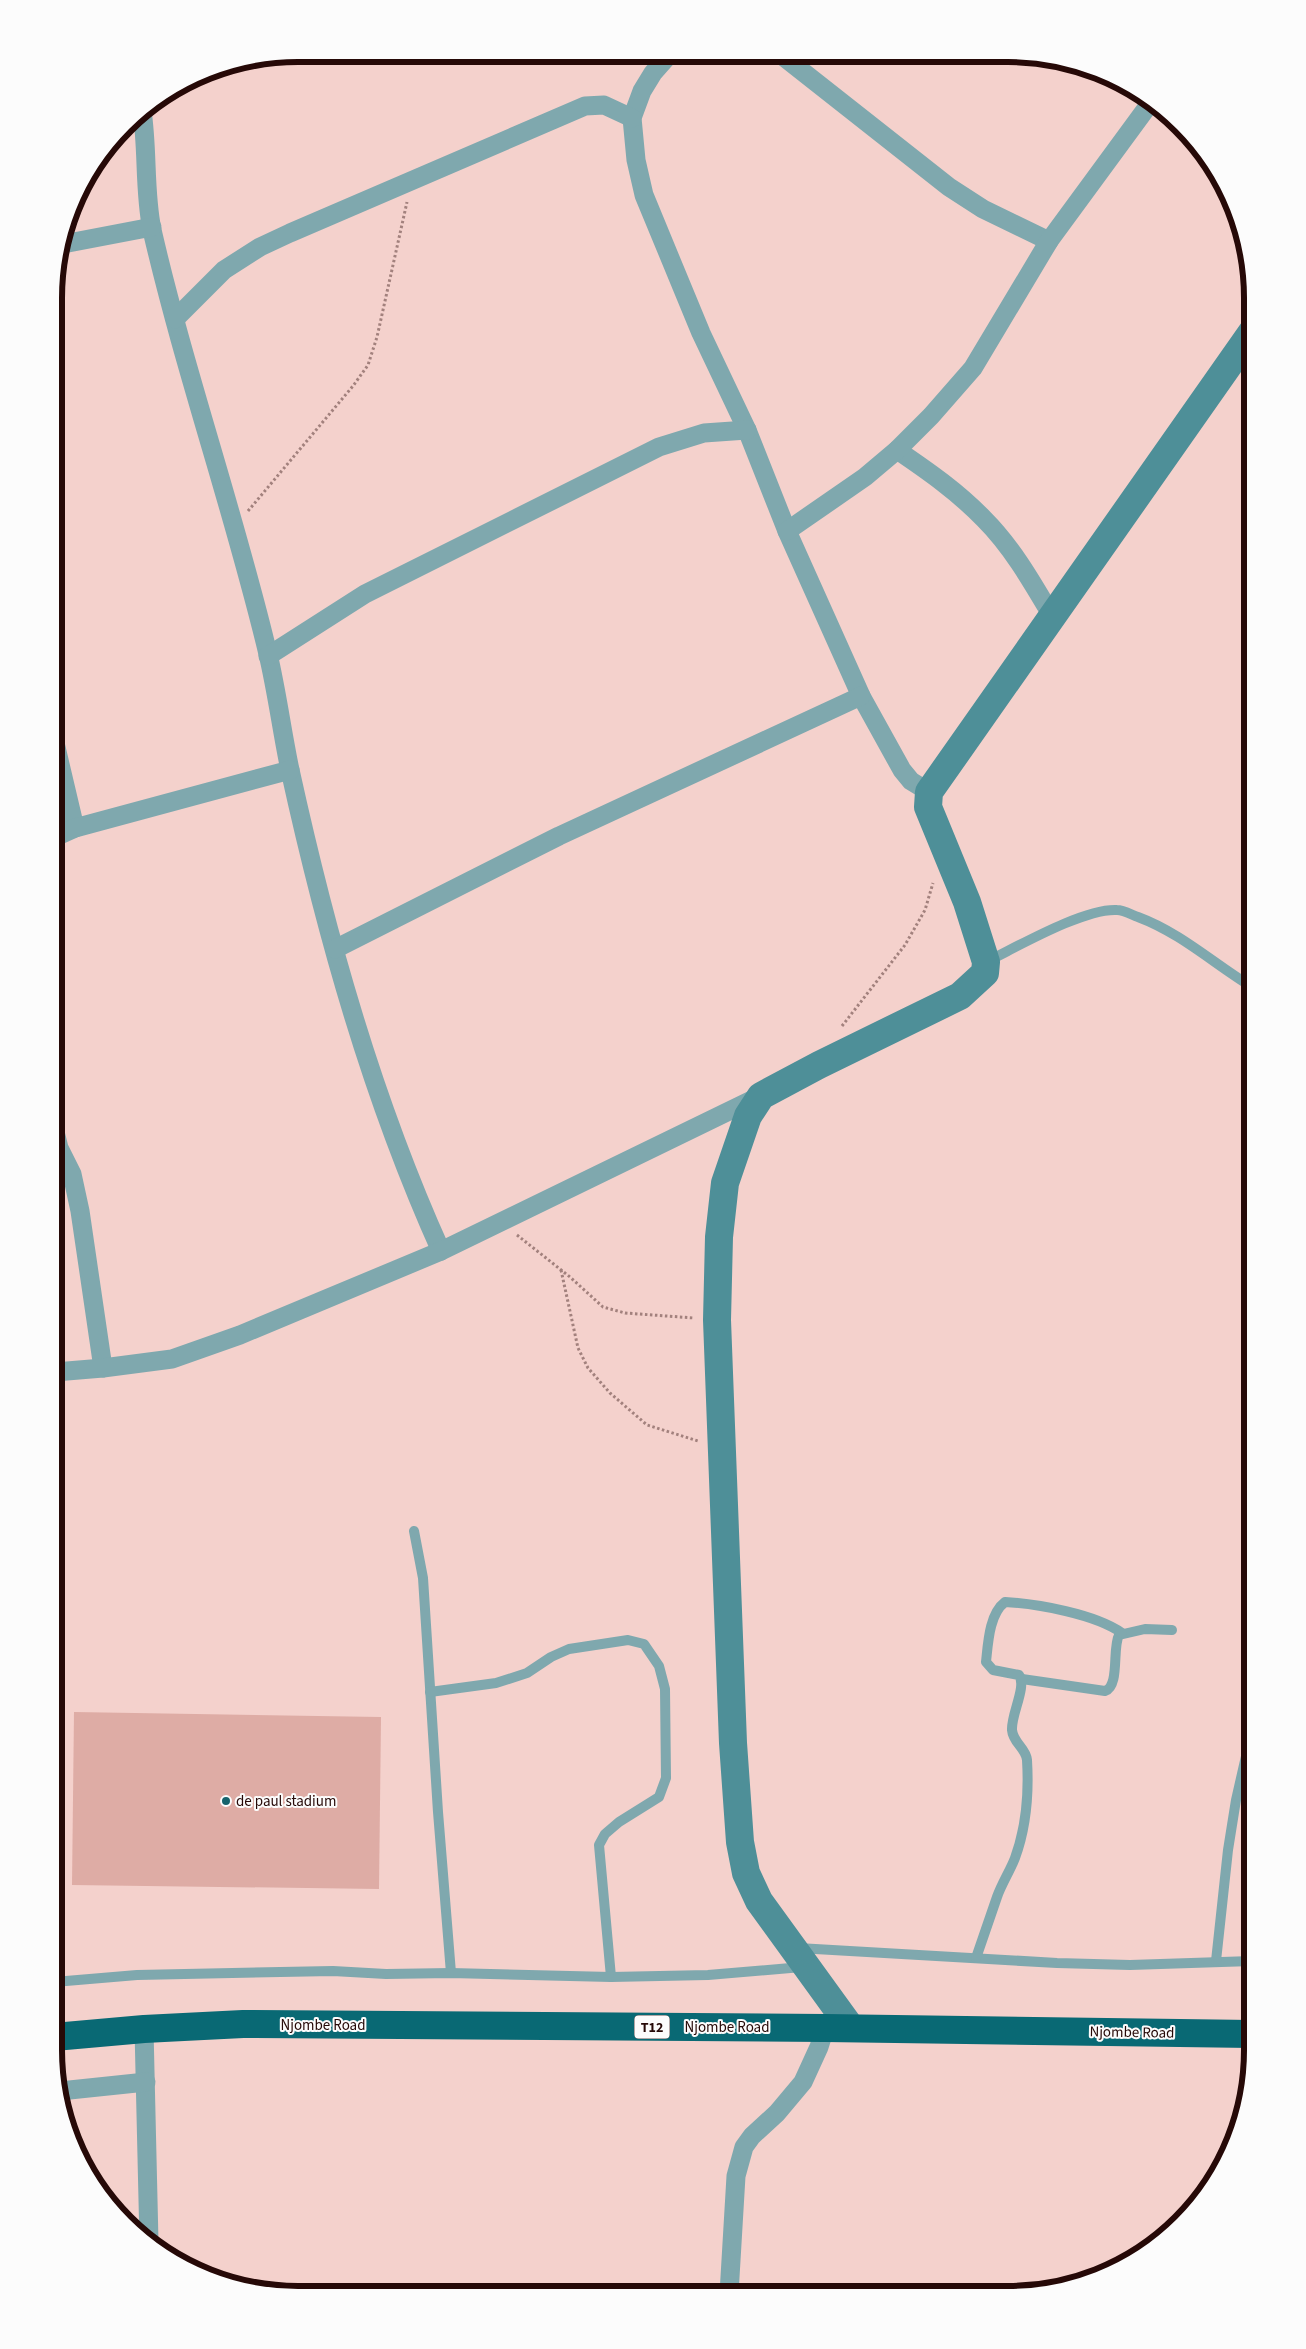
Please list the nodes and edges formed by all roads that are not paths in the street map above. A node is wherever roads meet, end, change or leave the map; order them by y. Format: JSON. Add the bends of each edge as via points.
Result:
{"nodes":[{"id":1,"x":663,"y":62,"type":"edge"},
{"id":2,"x":790,"y":62,"type":"edge"},
{"id":3,"x":1146,"y":107,"type":"edge"},
{"id":4,"x":632,"y":118,"type":"junction"},
{"id":5,"x":143,"y":121,"type":"edge"},
{"id":6,"x":152,"y":227,"type":"junction"},
{"id":7,"x":1049,"y":241,"type":"junction"},
{"id":8,"x":70,"y":243,"type":"edge"},
{"id":9,"x":174,"y":318,"type":"junction"},
{"id":10,"x":1244,"y":343,"type":"edge"},
{"id":11,"x":747,"y":430,"type":"junction"},
{"id":12,"x":897,"y":450,"type":"junction"},
{"id":13,"x":787,"y":531,"type":"junction"},
{"id":14,"x":1052,"y":616,"type":"junction"},
{"id":15,"x":268,"y":656,"type":"junction"},
{"id":16,"x":861,"y":696,"type":"junction"},
{"id":17,"x":62,"y":770,"type":"edge"},
{"id":18,"x":290,"y":770,"type":"junction"},
{"id":19,"x":929,"y":792,"type":"junction"},
{"id":20,"x":75,"y":828,"type":"junction"},
{"id":21,"x":62,"y":834,"type":"edge"},
{"id":22,"x":335,"y":949,"type":"junction"},
{"id":23,"x":986,"y":962,"type":"junction"},
{"id":24,"x":1244,"y":981,"type":"edge"},
{"id":25,"x":761,"y":1096,"type":"junction"},
{"id":26,"x":62,"y":1155,"type":"edge"},
{"id":27,"x":440,"y":1251,"type":"junction"},
{"id":28,"x":103,"y":1368,"type":"junction"},
{"id":29,"x":62,"y":1371,"type":"edge"},
{"id":30,"x":414,"y":1531,"type":"dead end"},
{"id":31,"x":1172,"y":1630,"type":"dead end"},
{"id":32,"x":1122,"y":1633,"type":"junction"},
{"id":33,"x":1022,"y":1679,"type":"junction"},
{"id":34,"x":430,"y":1692,"type":"junction"},
{"id":35,"x":1244,"y":1770,"type":"edge"},
{"id":36,"x":801,"y":1957,"type":"junction"},
{"id":37,"x":976,"y":1958,"type":"junction"},
{"id":38,"x":1216,"y":1961,"type":"junction"},
{"id":39,"x":1244,"y":1961,"type":"edge"},
{"id":40,"x":451,"y":1974,"type":"junction"},
{"id":41,"x":611,"y":1977,"type":"junction"},
{"id":42,"x":62,"y":1981,"type":"edge"},
{"id":43,"x":838,"y":2028,"type":"junction"},
{"id":44,"x":144,"y":2029,"type":"junction"},
{"id":45,"x":1244,"y":2034,"type":"edge"},
{"id":46,"x":62,"y":2036,"type":"edge"},
{"id":47,"x":146,"y":2082,"type":"junction"},
{"id":48,"x":66,"y":2090,"type":"edge"},
{"id":49,"x":149,"y":2233,"type":"edge"},
{"id":50,"x":729,"y":2286,"type":"edge"}],
"edges":[{"from":1,"to":4,"type":"street","via":[[642,91]]},
{"from":2,"to":7,"type":"street","via":[[949,187],[983,209]]},
{"from":3,"to":7,"type":"street"},
{"from":4,"to":9,"type":"street","via":[[604,105],[585,106],[260,246],[211,280]]},
{"from":4,"to":11,"type":"street","via":[[636,160],[644,195],[701,332]]},
{"from":5,"to":6,"type":"street"},
{"from":6,"to":8,"type":"street"},
{"from":6,"to":9,"type":"street"},
{"from":7,"to":12,"type":"street","via":[[973,368]]},
{"from":9,"to":15,"type":"street"},
{"from":10,"to":14,"type":"street"},
{"from":11,"to":13,"type":"street"},
{"from":11,"to":15,"type":"street","via":[[704,433],[659,447],[365,594]]},
{"from":12,"to":13,"type":"street","via":[[865,477]]},
{"from":12,"to":14,"type":"street","via":[[933,474],[985,520],[1021,565]]},
{"from":13,"to":16,"type":"street"},
{"from":14,"to":19,"type":"street"},
{"from":15,"to":18,"type":"street"},
{"from":16,"to":19,"type":"street","via":[[902,770],[911,781]]},
{"from":16,"to":22,"type":"street","via":[[559,836]]},
{"from":17,"to":20,"type":"street"},
{"from":18,"to":20,"type":"street"},
{"from":18,"to":22,"type":"street"},
{"from":19,"to":23,"type":"street","via":[[928,807],[968,902]]},
{"from":20,"to":21,"type":"street"},
{"from":22,"to":27,"type":"street","via":[[400,1154]]},
{"from":23,"to":24,"type":"lane","via":[[1053,928],[1103,910],[1118,910],[1154,923]]},
{"from":23,"to":25,"type":"street","via":[[985,974],[960,996]]},
{"from":25,"to":27,"type":"street"},
{"from":25,"to":36,"type":"street","via":[[748,1116],[725,1183],[720,1237],[717,1320],[733,1743],[740,1842],[746,1873],[759,1901]]},
{"from":26,"to":28,"type":"street","via":[[72,1174],[80,1211]]},
{"from":27,"to":28,"type":"street","via":[[232,1338],[172,1359]]},
{"from":28,"to":29,"type":"street"},
{"from":30,"to":34,"type":"lane","via":[[423,1578]]},
{"from":31,"to":32,"type":"lane","via":[[1145,1629]]},
{"from":32,"to":33,"type":"lane","via":[[1117,1638],[1114,1675],[1108,1690]]},
{"from":32,"to":33,"type":"lane","via":[[1104,1622],[1038,1606],[1005,1602],[999,1606],[992,1624],[986,1662],[993,1670],[1019,1675]]},
{"from":33,"to":37,"type":"lane","via":[[1012,1730],[1027,1759],[1024,1825],[1015,1858]]},
{"from":34,"to":40,"type":"lane"},
{"from":34,"to":41,"type":"lane","via":[[496,1683],[527,1672],[569,1649],[628,1640],[644,1644],[659,1666],[665,1689],[666,1778],[659,1797],[619,1822],[605,1834],[599,1845]]},
{"from":35,"to":38,"type":"lane","via":[[1228,1850]]},
{"from":36,"to":37,"type":"lane"},
{"from":36,"to":41,"type":"lane","via":[[708,1975]]},
{"from":36,"to":43,"type":"street"},
{"from":37,"to":38,"type":"lane","via":[[1130,1965]]},
{"from":38,"to":39,"type":"lane"},
{"from":40,"to":41,"type":"lane"},
{"from":40,"to":42,"type":"lane","via":[[266,1972],[137,1975]]},
{"from":43,"to":44,"type":"highway","name":"Njombe Road","number":"T12","via":[[243,2024]]},
{"from":43,"to":45,"type":"highway","name":"Njombe Road","number":"T12"},
{"from":43,"to":50,"type":"street","via":[[814,2060],[803,2082],[744,2147],[735,2185]]},
{"from":44,"to":46,"type":"highway","name":"Njombe Road","number":"T12"},
{"from":44,"to":47,"type":"street"},
{"from":47,"to":48,"type":"street"},
{"from":47,"to":49,"type":"street"}]}
